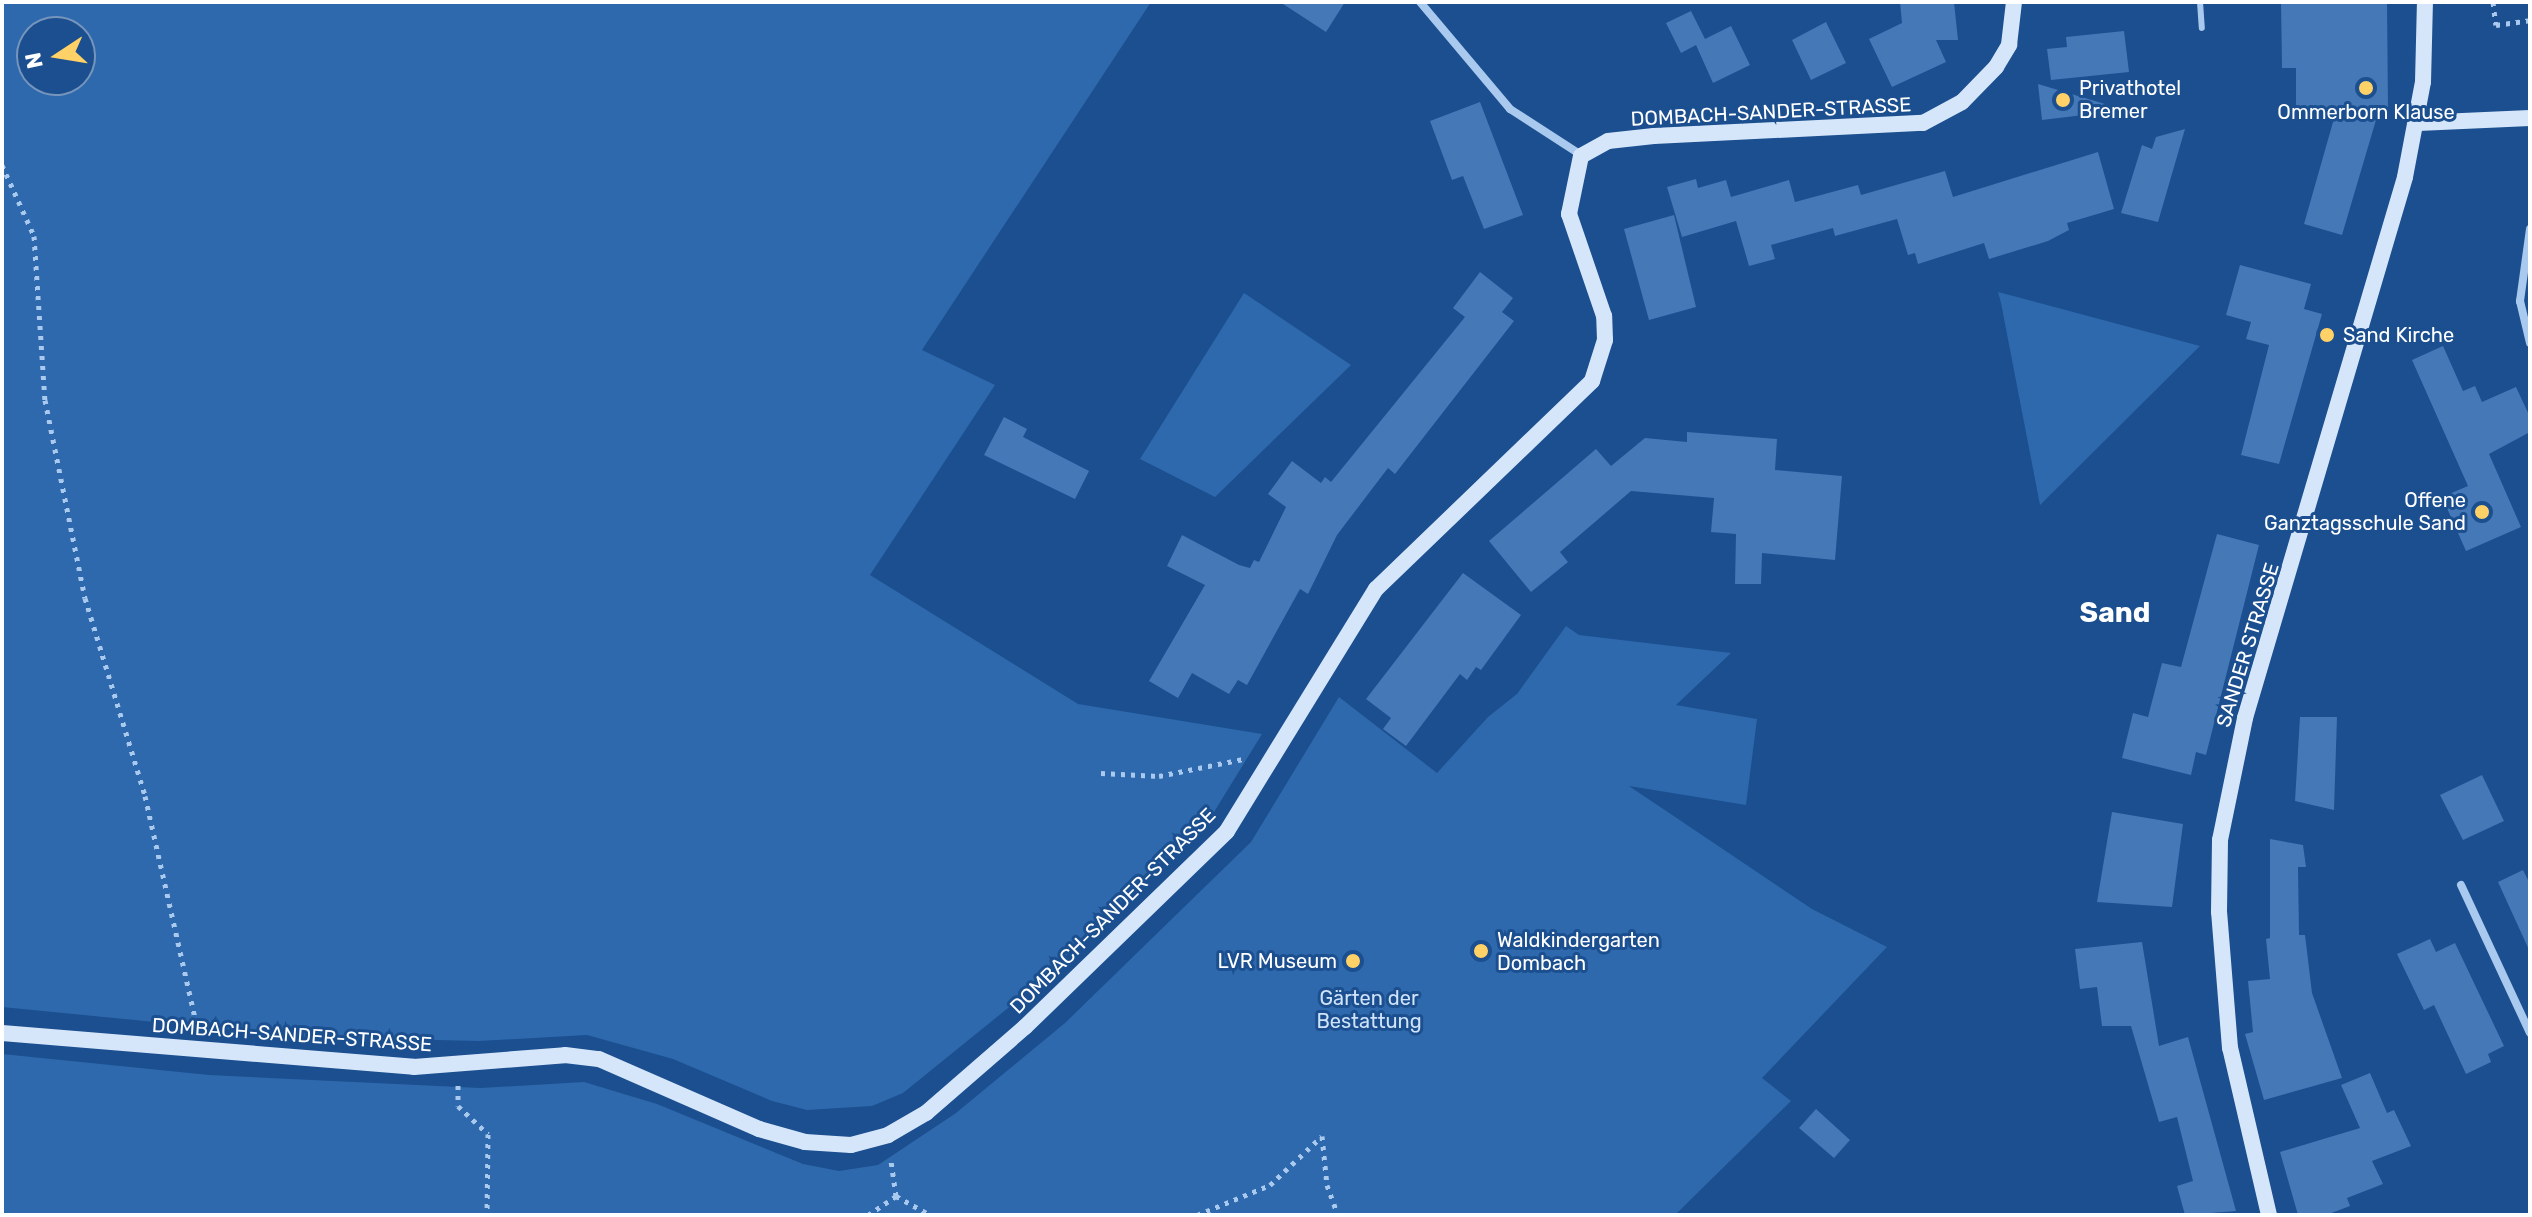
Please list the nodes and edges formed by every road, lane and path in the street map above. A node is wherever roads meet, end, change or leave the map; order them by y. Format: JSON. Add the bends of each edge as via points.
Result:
{"nodes":[{"id":1,"x":1420,"y":2,"type":"edge"},
{"id":2,"x":2014,"y":2,"type":"edge"},
{"id":3,"x":2200,"y":2,"type":"edge"},
{"id":4,"x":2425,"y":2,"type":"edge"},
{"id":5,"x":2493,"y":2,"type":"edge"},
{"id":6,"x":2530,"y":20,"type":"edge"},
{"id":7,"x":2202,"y":28,"type":"dead end"},
{"id":8,"x":2530,"y":118,"type":"edge"},
{"id":9,"x":2418,"y":123,"type":"junction"},
{"id":10,"x":1581,"y":156,"type":"junction"},
{"id":11,"x":2,"y":165,"type":"edge"},
{"id":12,"x":2530,"y":229,"type":"edge"},
{"id":13,"x":2530,"y":343,"type":"edge"},
{"id":14,"x":1275,"y":754,"type":"junction"},
{"id":15,"x":1101,"y":773,"type":"dead end"},
{"id":16,"x":2461,"y":885,"type":"dead end"},
{"id":17,"x":2,"y":1033,"type":"edge"},
{"id":18,"x":2530,"y":1033,"type":"edge"},
{"id":19,"x":202,"y":1050,"type":"junction"},
{"id":20,"x":457,"y":1064,"type":"junction"},
{"id":21,"x":888,"y":1135,"type":"junction"},
{"id":22,"x":896,"y":1196,"type":"junction"},
{"id":23,"x":487,"y":1215,"type":"edge"},
{"id":24,"x":868,"y":1215,"type":"edge"},
{"id":25,"x":930,"y":1215,"type":"edge"},
{"id":26,"x":1197,"y":1215,"type":"edge"},
{"id":27,"x":1338,"y":1215,"type":"edge"},
{"id":28,"x":2269,"y":1215,"type":"edge"}],
"edges":[{"from":1,"to":10,"type":"street","via":[[1510,109]]},
{"from":2,"to":10,"type":"street","name":"DOMBACH-SANDER-STRASSE","via":[[2009,45],[1996,67],[1962,102],[1923,123],[1654,136],[1608,141]]},
{"from":3,"to":7,"type":"lane"},
{"from":4,"to":9,"type":"street","name":"SANDER STRASSE"},
{"from":5,"to":6,"type":"path","via":[[2496,25]]},
{"from":8,"to":9,"type":"street"},
{"from":9,"to":28,"type":"street","name":"SANDER STRASSE","via":[[2245,718],[2220,840],[2219,912],[2230,1048]]},
{"from":10,"to":14,"type":"street","name":"DOMBACH-SANDER-STRASSE","via":[[1569,214],[1604,316],[1605,340],[1592,381],[1376,589]]},
{"from":11,"to":19,"type":"path","via":[[34,236],[45,400],[82,583],[145,796]]},
{"from":12,"to":13,"type":"street","via":[[2520,301]]},
{"from":14,"to":15,"type":"path","via":[[1159,776]]},
{"from":14,"to":21,"type":"street","name":"DOMBACH-SANDER-STRASSE","via":[[1227,831],[1025,1027],[926,1113]]},
{"from":16,"to":18,"type":"street"},
{"from":17,"to":19,"type":"street","name":"DOMBACH-SANDER-STRASSE"},
{"from":19,"to":20,"type":"street","name":"DOMBACH-SANDER-STRASSE","via":[[386,1065]]},
{"from":20,"to":21,"type":"street","name":"DOMBACH-SANDER-STRASSE","via":[[565,1055],[599,1059],[759,1129],[805,1142],[851,1145]]},
{"from":20,"to":23,"type":"path","via":[[458,1106],[488,1134]]},
{"from":21,"to":22,"type":"path"},
{"from":22,"to":24,"type":"path"},
{"from":22,"to":25,"type":"path"},
{"from":26,"to":27,"type":"path","via":[[1270,1185],[1322,1136],[1327,1185]]}]}
